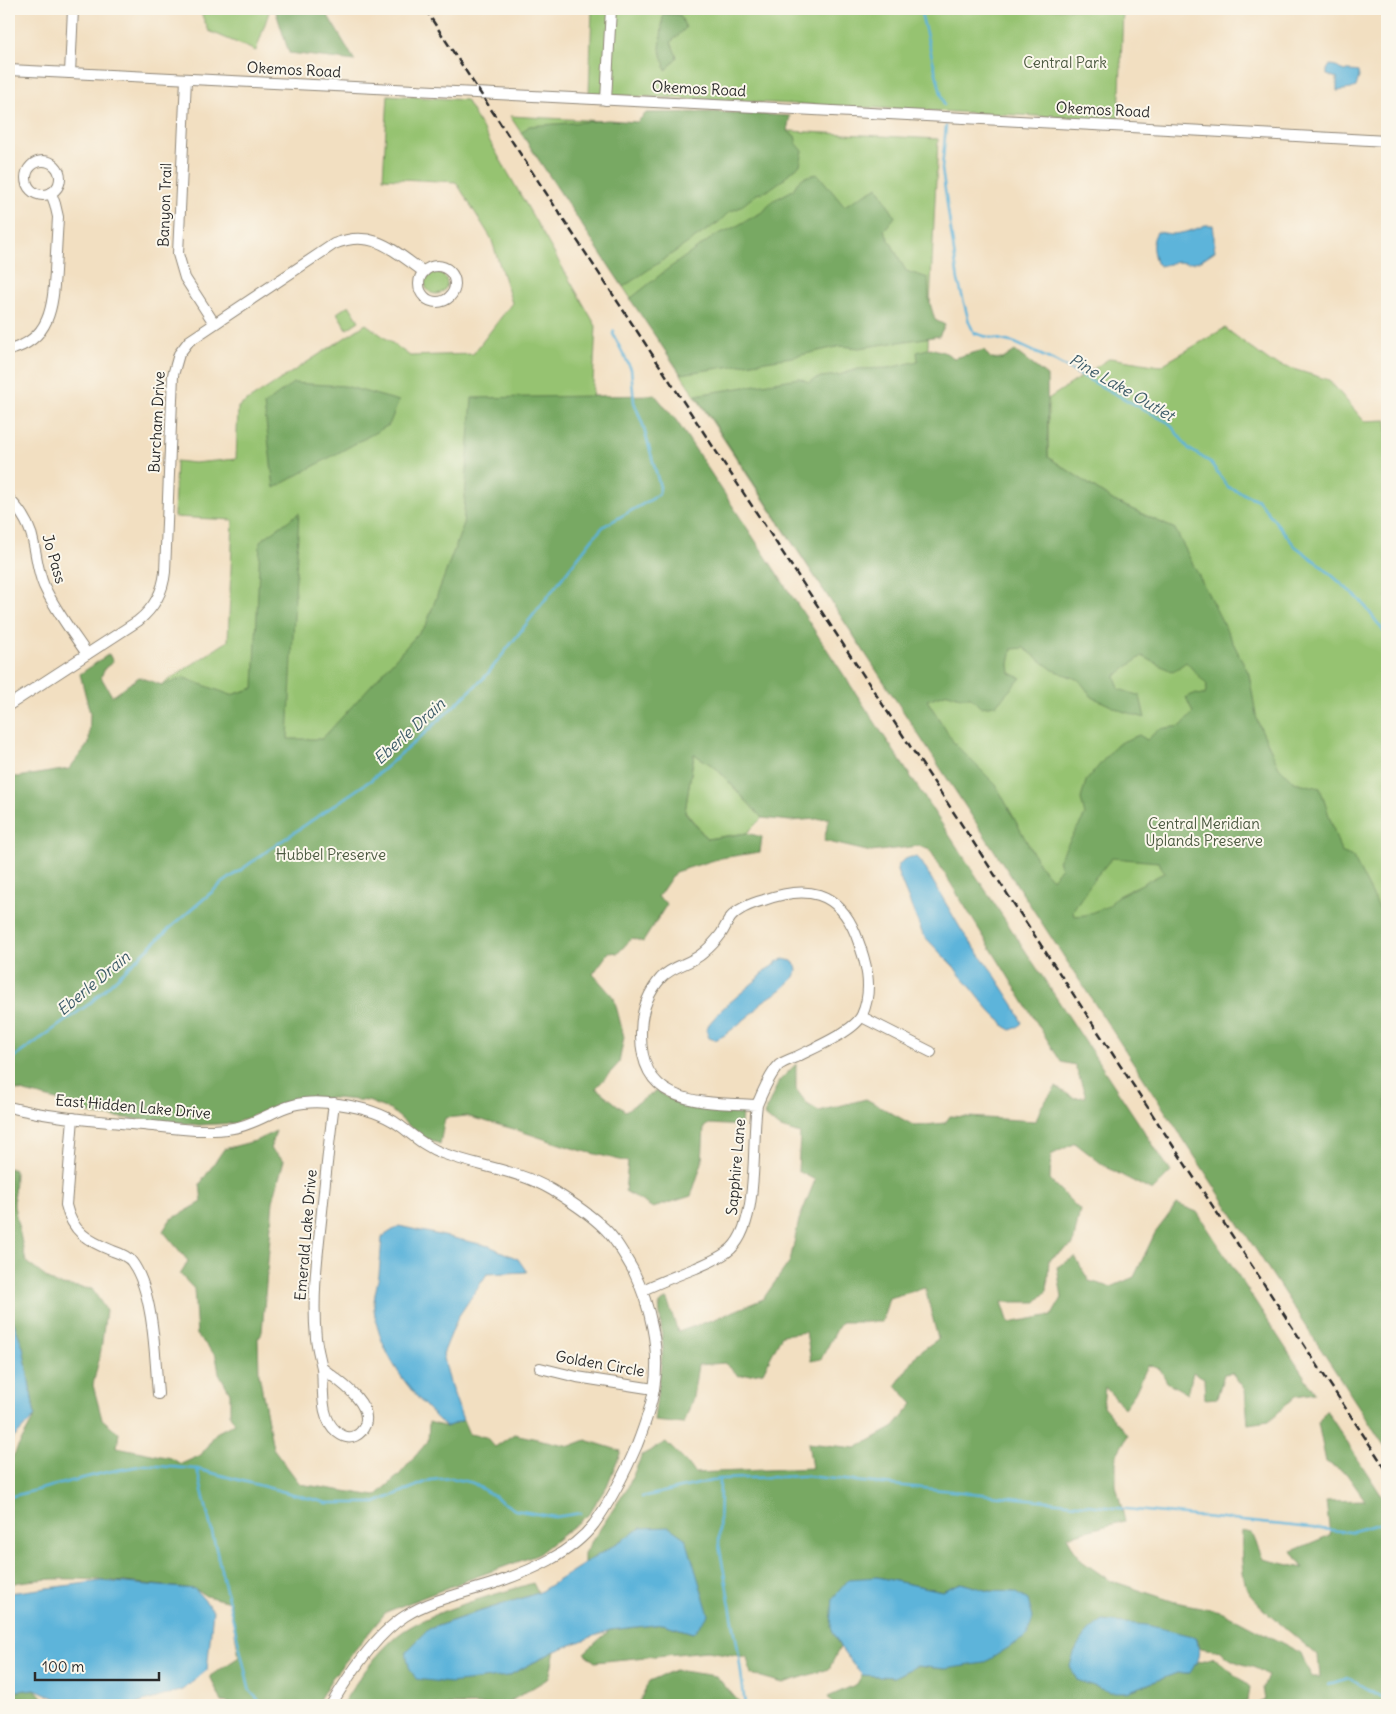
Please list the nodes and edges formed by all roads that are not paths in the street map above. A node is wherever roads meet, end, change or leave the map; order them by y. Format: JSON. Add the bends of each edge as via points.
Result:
{"nodes":[{"id":1,"x":73,"y":9,"type":"edge"},
{"id":2,"x":611,"y":9,"type":"edge"},
{"id":3,"x":9,"y":70,"type":"edge"},
{"id":4,"x":70,"y":73,"type":"junction"},
{"id":5,"x":186,"y":79,"type":"junction"},
{"id":6,"x":606,"y":100,"type":"junction"},
{"id":7,"x":1387,"y":140,"type":"edge"},
{"id":8,"x":51,"y":193,"type":"dead end"},
{"id":9,"x":424,"y":272,"type":"dead end"},
{"id":10,"x":214,"y":323,"type":"junction"},
{"id":11,"x":9,"y":350,"type":"edge"},
{"id":12,"x":9,"y":499,"type":"edge"},
{"id":13,"x":87,"y":654,"type":"junction"},
{"id":14,"x":9,"y":705,"type":"edge"},
{"id":15,"x":862,"y":1017,"type":"junction"},
{"id":16,"x":931,"y":1052,"type":"dead end"},
{"id":17,"x":334,"y":1103,"type":"junction"},
{"id":18,"x":757,"y":1105,"type":"junction"},
{"id":19,"x":9,"y":1107,"type":"edge"},
{"id":20,"x":73,"y":1118,"type":"junction"},
{"id":21,"x":643,"y":1290,"type":"junction"},
{"id":22,"x":322,"y":1368,"type":"junction"},
{"id":23,"x":540,"y":1368,"type":"dead end"},
{"id":24,"x":654,"y":1389,"type":"junction"},
{"id":25,"x":158,"y":1394,"type":"dead end"},
{"id":26,"x":331,"y":1705,"type":"edge"}],
"edges":[{"from":1,"to":4,"type":"street"},
{"from":2,"to":6,"type":"street"},
{"from":3,"to":4,"type":"street","name":"Okemos Road"},
{"from":4,"to":5,"type":"street","name":"Okemos Road"},
{"from":5,"to":6,"type":"street","name":"Okemos Road"},
{"from":5,"to":10,"type":"street","name":"Banyon Trail","via":[[178,254],[185,278]]},
{"from":6,"to":7,"type":"street","name":"Okemos Road"},
{"from":8,"to":11,"type":"street","via":[[58,217],[52,309],[36,336]]},
{"from":9,"to":10,"type":"street","name":"Burcham Drive","via":[[380,242],[365,238],[349,239],[334,244]]},
{"from":10,"to":13,"type":"street","name":"Burcham Drive","via":[[183,347],[174,368],[165,572],[160,593],[144,616]]},
{"from":12,"to":13,"type":"street","name":"Jo Pass","via":[[28,526],[45,587]]},
{"from":13,"to":14,"type":"street","name":"Burcham Drive"},
{"from":15,"to":16,"type":"street"},
{"from":15,"to":18,"type":"street","name":"Sapphire Lane","via":[[843,1033],[779,1065]]},
{"from":15,"to":18,"type":"street","name":"Sapphire Lane","via":[[868,976],[848,916],[835,902],[819,895],[788,892],[761,901],[731,917],[710,948],[663,975],[655,985],[641,1022],[641,1043],[645,1062],[654,1080],[670,1093],[697,1102]]},
{"from":17,"to":20,"type":"street","name":"East Hidden Lake Drive","via":[[292,1105],[238,1128],[223,1129]]},
{"from":17,"to":21,"type":"street","name":"East Hidden Lake Drive","via":[[368,1109],[393,1121],[431,1148],[508,1170],[550,1189],[607,1230]]},
{"from":17,"to":22,"type":"street","name":"Emerald Lake Drive","via":[[315,1293],[316,1338]]},
{"from":18,"to":21,"type":"street","name":"Sapphire Lane","via":[[748,1216],[737,1243],[716,1260]]},
{"from":19,"to":20,"type":"street","name":"East Hidden Lake Drive"},
{"from":20,"to":25,"type":"street","via":[[66,1195],[68,1217],[84,1237],[131,1261],[139,1276],[154,1343]]},
{"from":21,"to":24,"type":"street","name":"East Hidden Lake Drive","via":[[655,1346]]},
{"from":22,"to":22,"type":"street","name":"Emerald Lake Drive","via":[[322,1392],[328,1420],[341,1435],[355,1436],[361,1432],[366,1419],[362,1405],[353,1393]]},
{"from":23,"to":24,"type":"street","name":"Golden Circle"},
{"from":24,"to":26,"type":"street","name":"East Hidden Lake Drive","via":[[625,1475],[591,1529],[574,1545],[549,1560],[498,1582],[424,1606],[392,1625],[353,1671]]}]}
